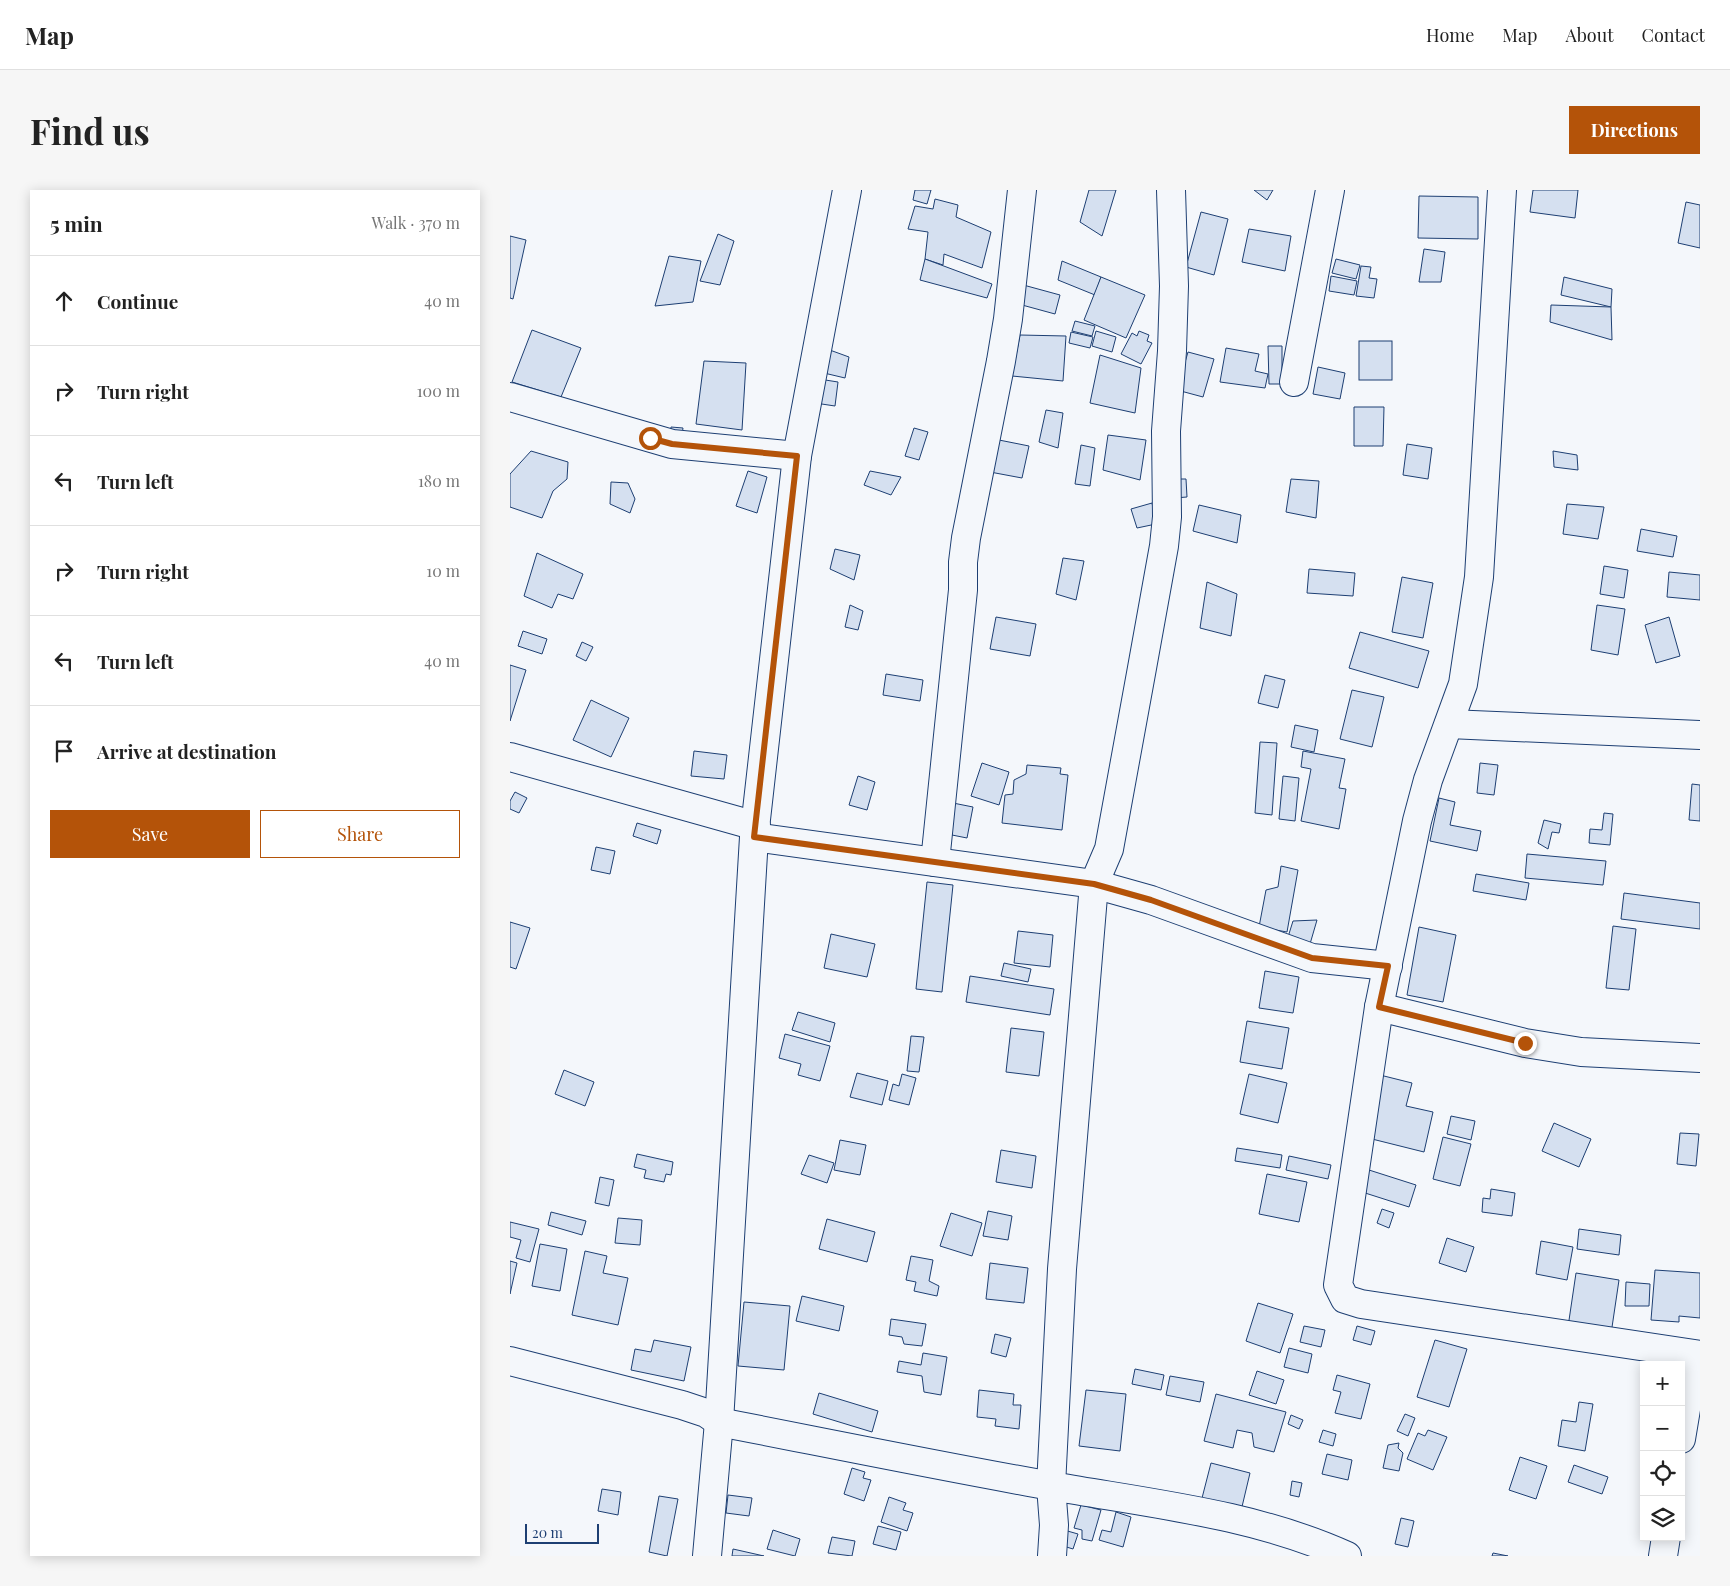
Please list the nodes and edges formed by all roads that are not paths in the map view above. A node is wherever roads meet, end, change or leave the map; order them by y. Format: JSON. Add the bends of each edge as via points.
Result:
{"nodes":[{"id":1,"x":847,"y":190,"type":"edge"},
{"id":2,"x":1022,"y":190,"type":"edge"},
{"id":3,"x":1171,"y":190,"type":"edge"},
{"id":4,"x":1330,"y":190,"type":"edge"},
{"id":5,"x":1502,"y":190,"type":"edge"},
{"id":6,"x":1294,"y":382,"type":"dead end"},
{"id":7,"x":510,"y":397,"type":"edge"},
{"id":8,"x":797,"y":456,"type":"junction"},
{"id":9,"x":1449,"y":724,"type":"junction"},
{"id":10,"x":1700,"y":735,"type":"edge"},
{"id":11,"x":510,"y":757,"type":"edge"},
{"id":12,"x":755,"y":831,"type":"junction"},
{"id":13,"x":935,"y":862,"type":"junction"},
{"id":14,"x":1094,"y":884,"type":"junction"},
{"id":15,"x":1388,"y":966,"type":"junction"},
{"id":16,"x":1379,"y":1007,"type":"junction"},
{"id":17,"x":1700,"y":1058,"type":"edge"},
{"id":18,"x":1697,"y":1355,"type":"edge"},
{"id":19,"x":510,"y":1361,"type":"edge"},
{"id":20,"x":1685,"y":1418,"type":"edge"},
{"id":21,"x":719,"y":1422,"type":"junction"},
{"id":22,"x":1051,"y":1486,"type":"junction"},
{"id":23,"x":1665,"y":1541,"type":"edge"},
{"id":24,"x":707,"y":1556,"type":"edge"},
{"id":25,"x":1052,"y":1556,"type":"edge"},
{"id":26,"x":1347,"y":1556,"type":"edge"},
{"id":27,"x":1663,"y":1556,"type":"edge"}],
"edges":[{"from":1,"to":8,"type":"street"},
{"from":2,"to":13,"type":"street","via":[[1004,345],[965,546]]},
{"from":3,"to":14,"type":"street","via":[[1174,286],[1166,432],[1167,516],[1109,849]]},
{"from":4,"to":6,"type":"street"},
{"from":5,"to":9,"type":"street","via":[[1480,577],[1462,684]]},
{"from":7,"to":8,"type":"street","via":[[672,444]]},
{"from":8,"to":12,"type":"street"},
{"from":9,"to":10,"type":"street"},
{"from":9,"to":15,"type":"street","via":[[1428,780],[1417,822]]},
{"from":11,"to":12,"type":"street"},
{"from":12,"to":13,"type":"street"},
{"from":12,"to":21,"type":"street"},
{"from":13,"to":14,"type":"street"},
{"from":14,"to":15,"type":"street","via":[[1151,900],[1312,958]]},
{"from":14,"to":22,"type":"street","via":[[1062,1270]]},
{"from":15,"to":16,"type":"street"},
{"from":16,"to":17,"type":"street","via":[[1525,1043],[1581,1052]]},
{"from":16,"to":18,"type":"street","via":[[1338,1285],[1345,1299]]},
{"from":18,"to":20,"type":"street"},
{"from":19,"to":21,"type":"street","via":[[682,1404]]},
{"from":21,"to":22,"type":"street"},
{"from":21,"to":24,"type":"street"},
{"from":22,"to":25,"type":"street"},
{"from":22,"to":26,"type":"street","via":[[1234,1518]]},
{"from":23,"to":27,"type":"street"}]}
